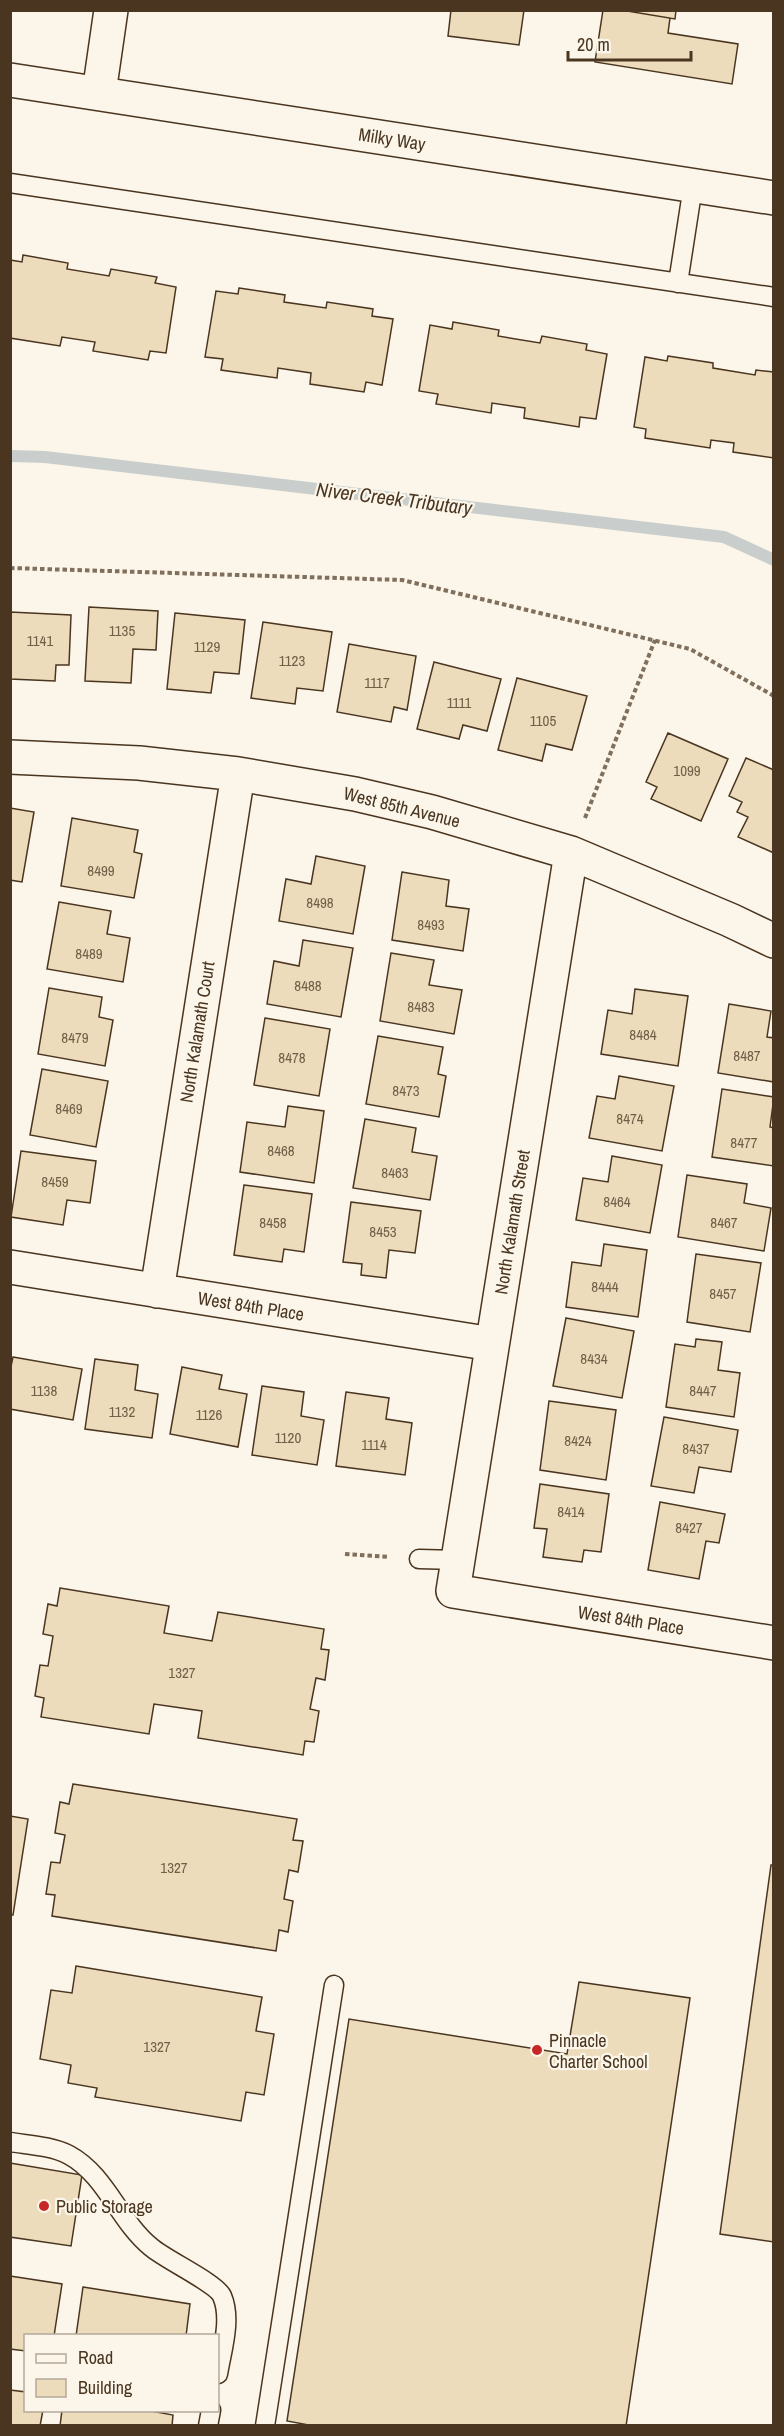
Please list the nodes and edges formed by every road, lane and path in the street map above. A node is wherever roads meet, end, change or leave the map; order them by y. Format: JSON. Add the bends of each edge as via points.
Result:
{"nodes":[{"id":1,"x":111,"y":10,"type":"edge"},
{"id":2,"x":10,"y":80,"type":"edge"},
{"id":3,"x":99,"y":93,"type":"junction"},
{"id":4,"x":10,"y":183,"type":"edge"},
{"id":5,"x":693,"y":186,"type":"junction"},
{"id":6,"x":774,"y":198,"type":"edge"},
{"id":7,"x":678,"y":283,"type":"junction"},
{"id":8,"x":773,"y":293,"type":"edge"},
{"id":9,"x":10,"y":568,"type":"edge"},
{"id":10,"x":655,"y":640,"type":"junction"},
{"id":11,"x":774,"y":696,"type":"edge"},
{"id":12,"x":10,"y":757,"type":"edge"},
{"id":13,"x":238,"y":774,"type":"junction"},
{"id":14,"x":571,"y":854,"type":"junction"},
{"id":15,"x":774,"y":941,"type":"edge"},
{"id":16,"x":10,"y":1267,"type":"edge"},
{"id":17,"x":157,"y":1291,"type":"junction"},
{"id":18,"x":492,"y":1344,"type":"junction"},
{"id":19,"x":345,"y":1554,"type":"dead end"},
{"id":20,"x":419,"y":1558,"type":"joint"},
{"id":21,"x":455,"y":1576,"type":"junction"},
{"id":22,"x":774,"y":1643,"type":"edge"},
{"id":23,"x":334,"y":1985,"type":"dead end"},
{"id":24,"x":10,"y":2142,"type":"edge"},
{"id":25,"x":219,"y":2368,"type":"edge"},
{"id":26,"x":265,"y":2426,"type":"edge"}],
"edges":[{"from":1,"to":3,"type":"street"},
{"from":2,"to":3,"type":"street","name":"Milky Way"},
{"from":3,"to":5,"type":"street","name":"Milky Way"},
{"from":4,"to":7,"type":"lane"},
{"from":5,"to":6,"type":"street","name":"Milky Way"},
{"from":5,"to":7,"type":"lane"},
{"from":7,"to":8,"type":"lane"},
{"from":9,"to":10,"type":"path","via":[[402,580]]},
{"from":10,"to":11,"type":"path","via":[[690,649]]},
{"from":10,"to":14,"type":"path"},
{"from":12,"to":13,"type":"street","name":"West 85th Avenue","via":[[139,763]]},
{"from":13,"to":14,"type":"street","name":"West 85th Avenue","via":[[355,794]]},
{"from":13,"to":17,"type":"street","name":"North Kalamath Court"},
{"from":14,"to":15,"type":"street","name":"West 85th Avenue"},
{"from":14,"to":18,"type":"street","name":"North Kalamath Street"},
{"from":16,"to":17,"type":"street","name":"West 84th Place"},
{"from":17,"to":18,"type":"street","name":"West 84th Place"},
{"from":18,"to":21,"type":"street","name":"North Kalamath Street"},
{"from":19,"to":20,"type":"path"},
{"from":20,"to":21,"type":"lane"},
{"from":21,"to":22,"type":"street","name":"West 84th Place"},
{"from":23,"to":26,"type":"lane"},
{"from":24,"to":25,"type":"lane","via":[[69,2155],[92,2172],[147,2244],[222,2294],[226,2309]]}]}
